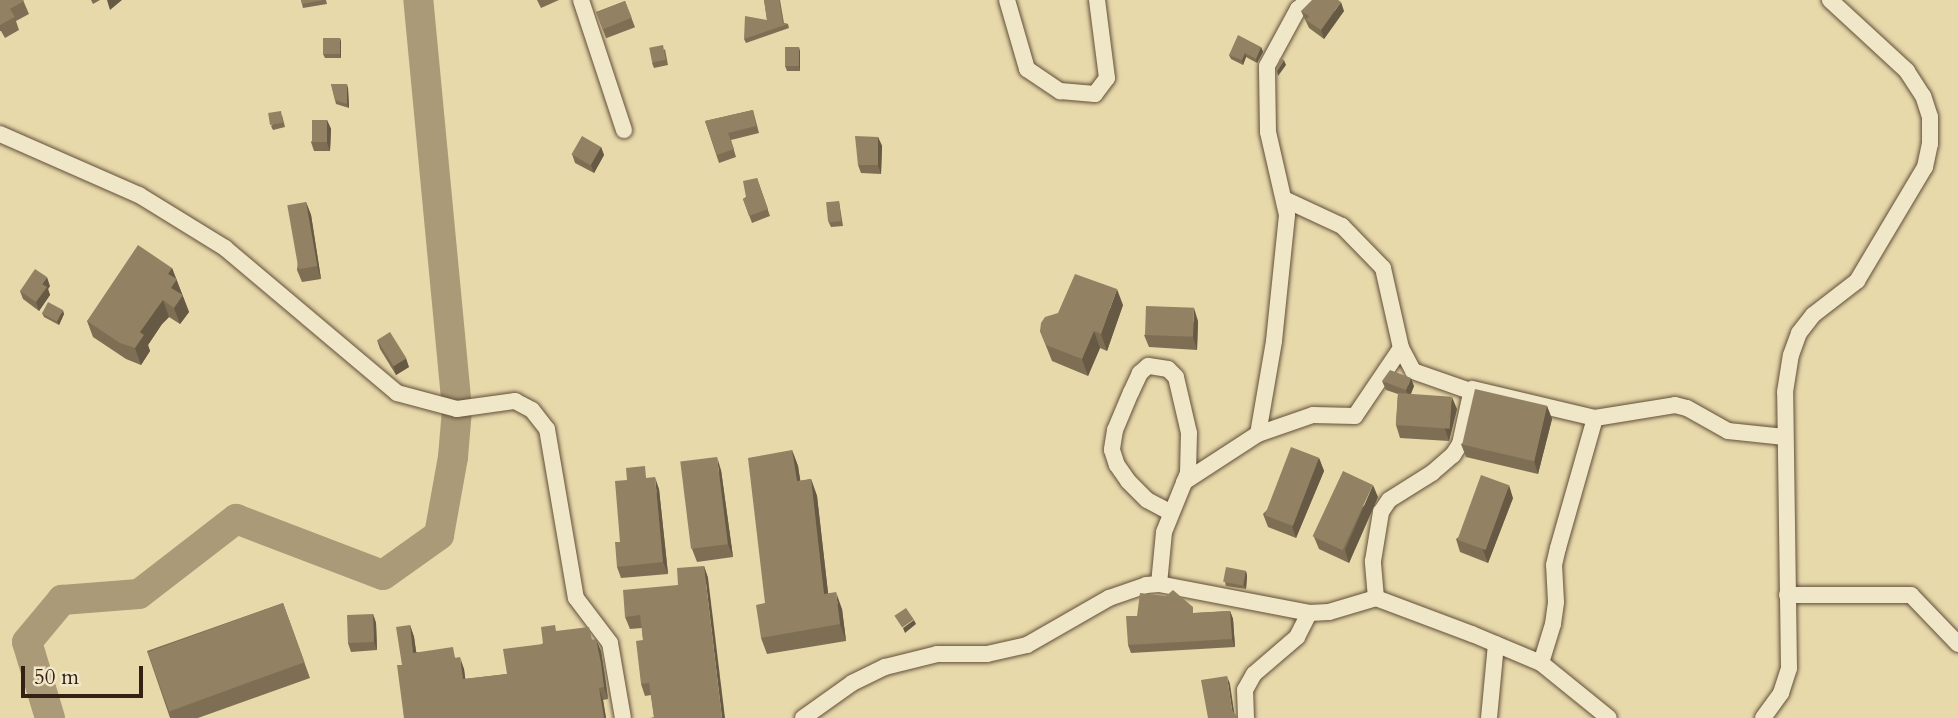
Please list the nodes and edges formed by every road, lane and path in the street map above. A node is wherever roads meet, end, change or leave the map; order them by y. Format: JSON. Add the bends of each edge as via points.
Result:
{"nodes":[{"id":1,"x":581,"y":0,"type":"edge"},
{"id":2,"x":1007,"y":0,"type":"edge"},
{"id":3,"x":1097,"y":0,"type":"edge"},
{"id":4,"x":1309,"y":0,"type":"edge"},
{"id":5,"x":1830,"y":0,"type":"edge"},
{"id":6,"x":624,"y":130,"type":"dead end"},
{"id":7,"x":0,"y":134,"type":"edge"},
{"id":8,"x":1284,"y":200,"type":"junction"},
{"id":9,"x":1401,"y":348,"type":"junction"},
{"id":10,"x":1470,"y":391,"type":"junction"},
{"id":11,"x":1595,"y":418,"type":"junction"},
{"id":12,"x":1258,"y":434,"type":"junction"},
{"id":13,"x":1785,"y":437,"type":"junction"},
{"id":14,"x":1184,"y":482,"type":"junction"},
{"id":15,"x":1171,"y":513,"type":"junction"},
{"id":16,"x":1159,"y":584,"type":"junction"},
{"id":17,"x":1787,"y":595,"type":"junction"},
{"id":18,"x":1376,"y":598,"type":"junction"},
{"id":19,"x":1309,"y":613,"type":"junction"},
{"id":20,"x":1496,"y":644,"type":"junction"},
{"id":21,"x":1958,"y":645,"type":"edge"},
{"id":22,"x":1541,"y":663,"type":"junction"},
{"id":23,"x":623,"y":718,"type":"edge"},
{"id":24,"x":803,"y":718,"type":"edge"},
{"id":25,"x":1246,"y":718,"type":"edge"},
{"id":26,"x":1489,"y":718,"type":"edge"},
{"id":27,"x":1609,"y":718,"type":"edge"},
{"id":28,"x":1763,"y":718,"type":"edge"}],
"edges":[{"from":1,"to":6,"type":"street"},
{"from":2,"to":3,"type":"street","via":[[1027,69],[1060,91],[1095,94],[1107,78]]},
{"from":4,"to":8,"type":"street","via":[[1298,9],[1267,66],[1268,132]]},
{"from":5,"to":13,"type":"street","via":[[1907,71],[1930,117],[1930,144],[1925,167],[1857,281],[1813,315],[1799,333],[1785,392]]},
{"from":7,"to":23,"type":"street","via":[[139,195],[225,248],[397,393],[457,408],[515,401],[532,410],[547,429],[576,598],[610,643]]},
{"from":8,"to":9,"type":"street","via":[[1342,226],[1383,268]]},
{"from":8,"to":12,"type":"street","via":[[1287,215],[1274,341]]},
{"from":9,"to":10,"type":"street","via":[[1413,371]]},
{"from":9,"to":12,"type":"street","via":[[1355,416],[1313,415]]},
{"from":10,"to":11,"type":"street","via":[[1475,388]]},
{"from":10,"to":18,"type":"street","via":[[1460,444],[1453,455],[1389,500],[1381,512],[1373,561]]},
{"from":11,"to":13,"type":"street","via":[[1675,405],[1728,431]]},
{"from":11,"to":22,"type":"street","via":[[1554,565],[1556,602]]},
{"from":12,"to":14,"type":"street"},
{"from":13,"to":17,"type":"street"},
{"from":14,"to":15,"type":"street"},
{"from":14,"to":15,"type":"street","via":[[1189,433],[1176,377],[1168,369],[1148,366],[1140,373],[1115,430],[1112,450],[1128,481],[1147,500]]},
{"from":15,"to":16,"type":"street","via":[[1164,532]]},
{"from":16,"to":19,"type":"street"},
{"from":16,"to":24,"type":"street","via":[[1109,598],[1027,645],[986,654],[937,654],[885,667],[852,683]]},
{"from":17,"to":21,"type":"street","via":[[1911,595]]},
{"from":17,"to":28,"type":"street","via":[[1789,668],[1781,693]]},
{"from":18,"to":19,"type":"street"},
{"from":18,"to":20,"type":"street"},
{"from":19,"to":25,"type":"street","via":[[1297,637],[1254,674],[1245,690]]},
{"from":20,"to":22,"type":"street"},
{"from":20,"to":26,"type":"street"},
{"from":22,"to":27,"type":"street"}]}
